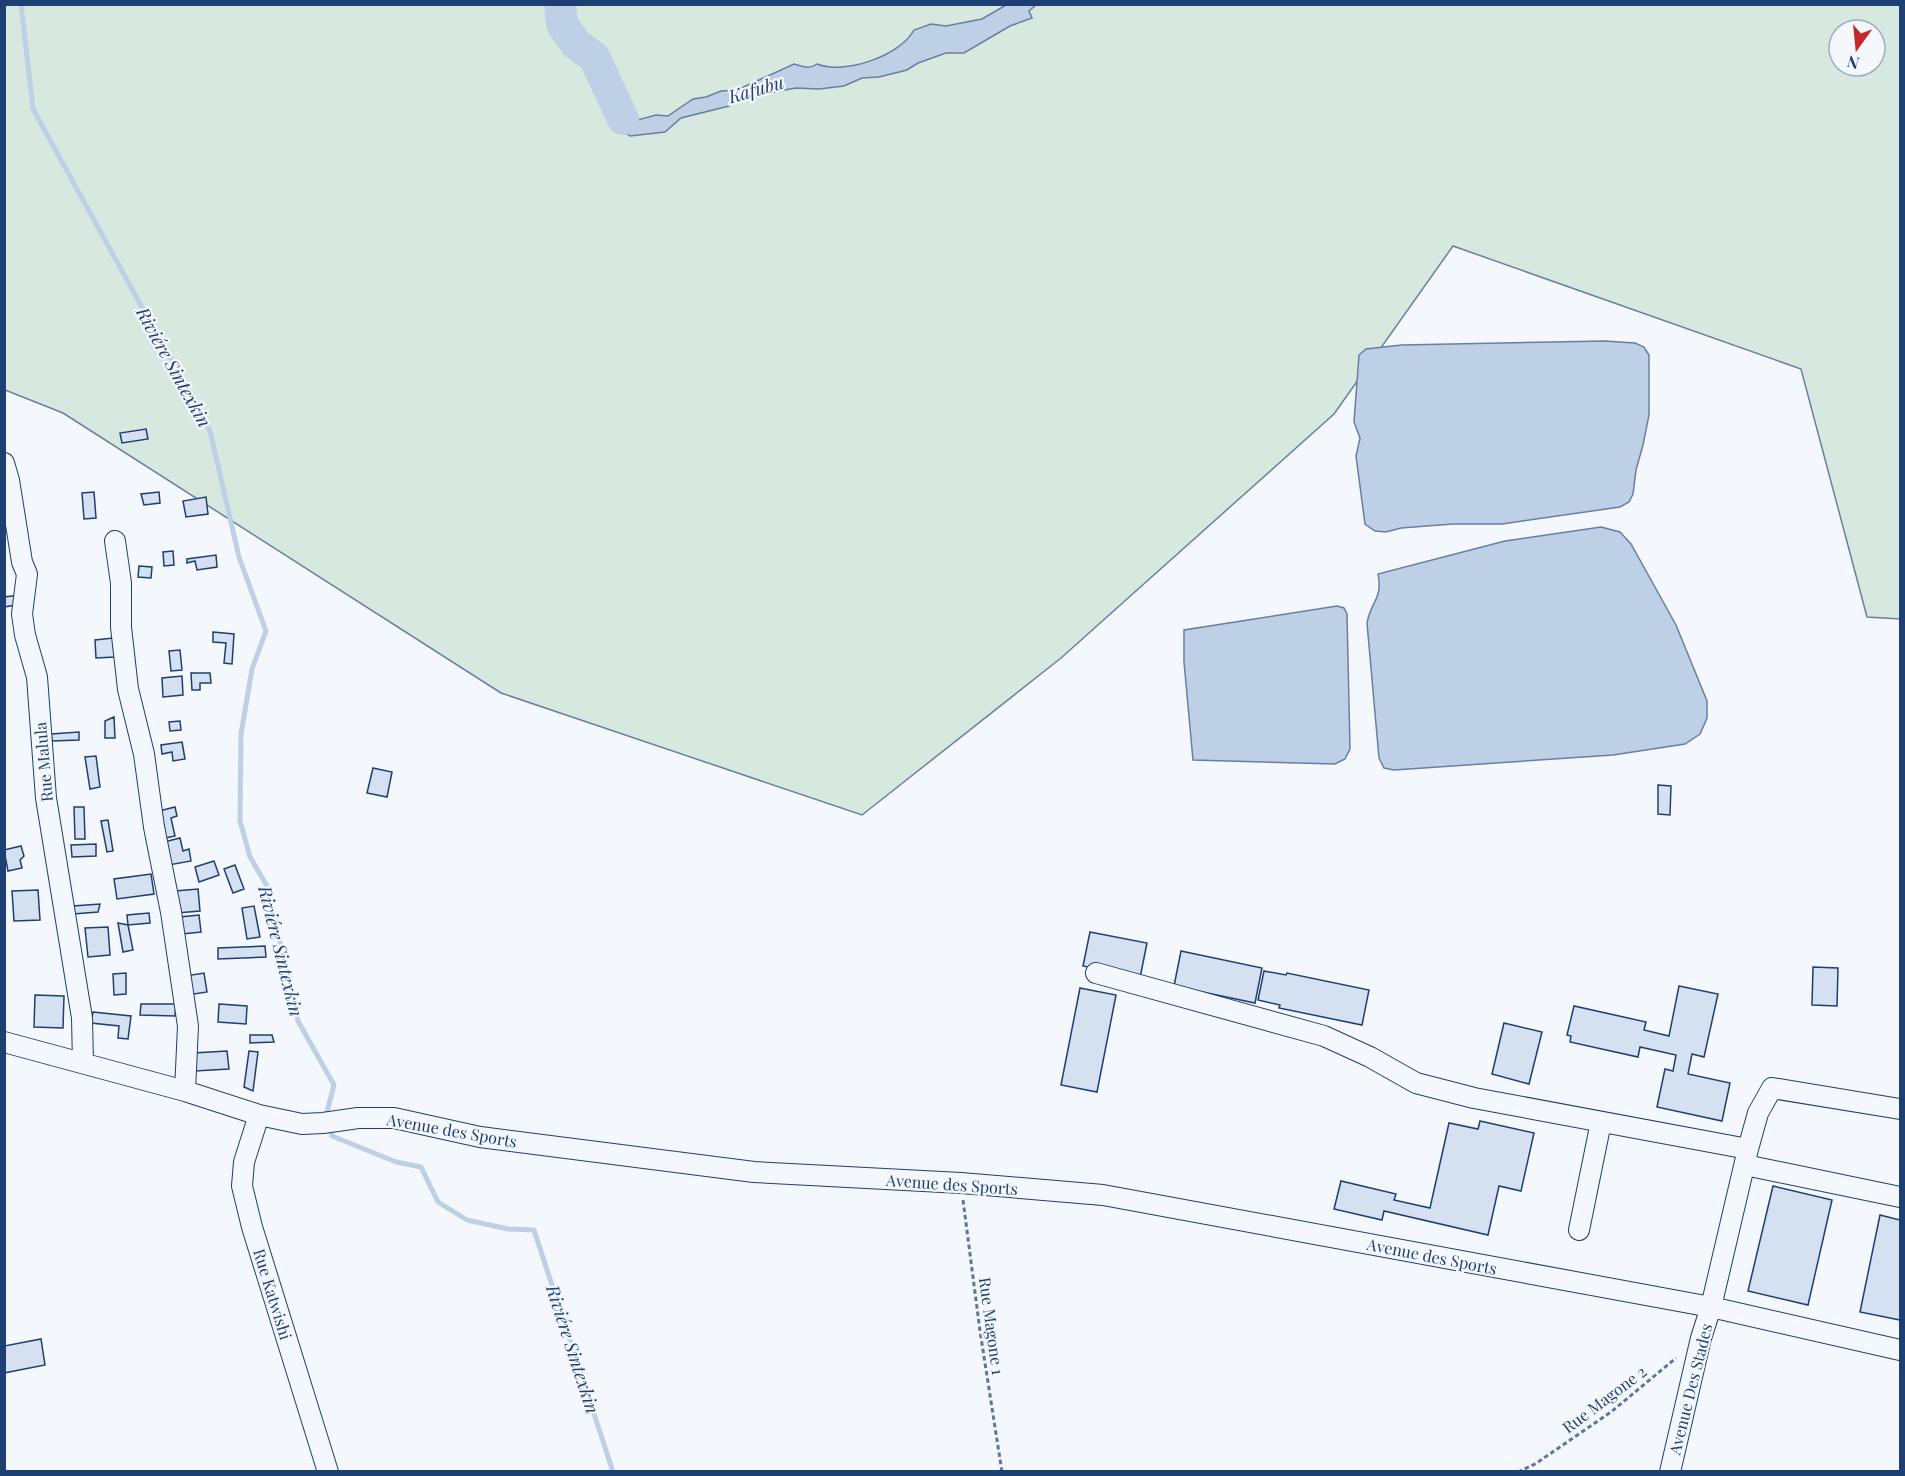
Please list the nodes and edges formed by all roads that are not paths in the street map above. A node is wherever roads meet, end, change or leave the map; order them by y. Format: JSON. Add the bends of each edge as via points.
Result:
{"nodes":[{"id":1,"x":4,"y":462,"type":"edge"},
{"id":2,"x":115,"y":541,"type":"dead end"},
{"id":3,"x":1096,"y":974,"type":"dead end"},
{"id":4,"x":4,"y":1042,"type":"edge"},
{"id":5,"x":83,"y":1063,"type":"junction"},
{"id":6,"x":185,"y":1090,"type":"junction"},
{"id":7,"x":1900,"y":1109,"type":"edge"},
{"id":8,"x":259,"y":1115,"type":"junction"},
{"id":9,"x":1601,"y":1122,"type":"junction"},
{"id":10,"x":1747,"y":1157,"type":"junction"},
{"id":11,"x":1900,"y":1197,"type":"edge"},
{"id":12,"x":1579,"y":1230,"type":"dead end"},
{"id":13,"x":1711,"y":1307,"type":"junction"},
{"id":14,"x":1900,"y":1350,"type":"edge"},
{"id":15,"x":328,"y":1472,"type":"edge"},
{"id":16,"x":1670,"y":1472,"type":"edge"}],
"edges":[{"from":1,"to":5,"type":"street","name":"Rue Malula","via":[[27,574],[22,614],[37,677],[46,798],[82,1018]]},
{"from":2,"to":6,"type":"street","via":[[128,689],[144,754],[188,1026]]},
{"from":3,"to":9,"type":"street","via":[[1324,1036],[1416,1083]]},
{"from":4,"to":5,"type":"street","name":"Avenue des Sports"},
{"from":5,"to":6,"type":"street","name":"Avenue des Sports"},
{"from":6,"to":8,"type":"street","name":"Avenue des Sports"},
{"from":7,"to":10,"type":"street","name":"Avenue Des Stades","via":[[1772,1088],[1758,1113]]},
{"from":8,"to":13,"type":"street","name":"Avenue des Sports","via":[[302,1124],[394,1118],[480,1137],[754,1173],[961,1183],[1103,1195]]},
{"from":8,"to":15,"type":"street","name":"Rue Katwishi","via":[[244,1162],[242,1186]]},
{"from":9,"to":10,"type":"street"},
{"from":9,"to":12,"type":"street"},
{"from":10,"to":11,"type":"street"},
{"from":10,"to":13,"type":"street","name":"Avenue Des Stades"},
{"from":13,"to":14,"type":"street","name":"Avenue des Sports"},
{"from":13,"to":16,"type":"street","name":"Avenue Des Stades"}]}
